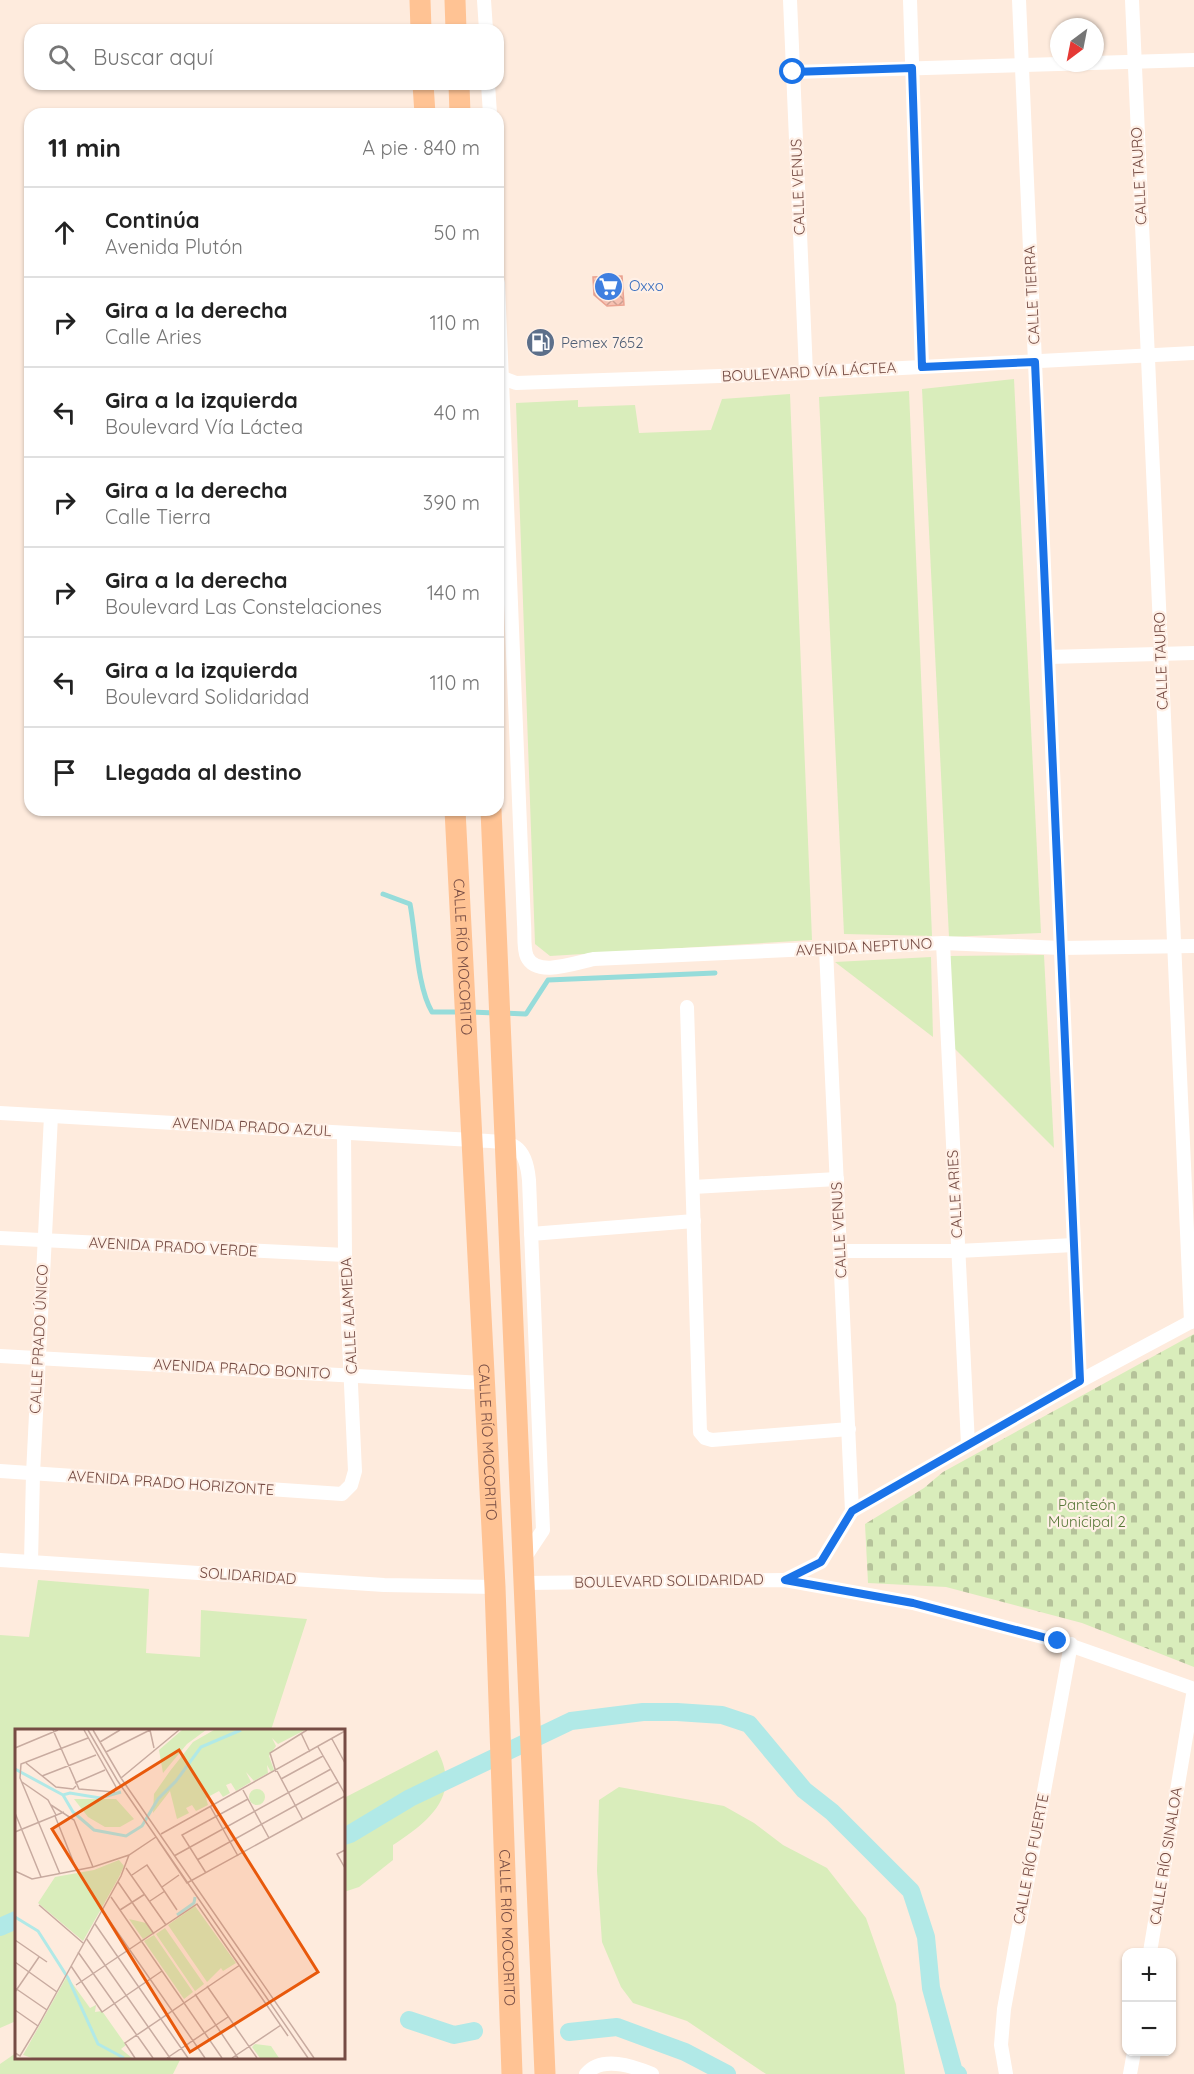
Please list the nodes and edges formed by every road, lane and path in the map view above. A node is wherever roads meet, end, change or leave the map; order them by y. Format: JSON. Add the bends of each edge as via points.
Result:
{"nodes":[{"id":1,"x":420,"y":0,"type":"edge"},
{"id":2,"x":455,"y":0,"type":"edge"},
{"id":3,"x":484,"y":0,"type":"edge"},
{"id":4,"x":790,"y":0,"type":"edge"},
{"id":5,"x":910,"y":0,"type":"edge"},
{"id":6,"x":1019,"y":0,"type":"edge"},
{"id":7,"x":1132,"y":0,"type":"edge"},
{"id":8,"x":421,"y":24,"type":"edge"},
{"id":9,"x":456,"y":24,"type":"edge"},
{"id":10,"x":486,"y":24,"type":"edge"},
{"id":11,"x":1194,"y":60,"type":"edge"},
{"id":12,"x":1134,"y":62,"type":"junction"},
{"id":13,"x":1022,"y":65,"type":"junction"},
{"id":14,"x":912,"y":68,"type":"junction"},
{"id":15,"x":793,"y":72,"type":"junction"},
{"id":16,"x":423,"y":90,"type":"edge"},
{"id":17,"x":459,"y":90,"type":"edge"},
{"id":18,"x":489,"y":90,"type":"edge"},
{"id":19,"x":424,"y":108,"type":"edge"},
{"id":20,"x":460,"y":108,"type":"edge"},
{"id":21,"x":490,"y":108,"type":"edge"},
{"id":22,"x":1194,"y":353,"type":"edge"},
{"id":23,"x":1148,"y":356,"type":"junction"},
{"id":24,"x":1035,"y":362,"type":"junction"},
{"id":25,"x":922,"y":367,"type":"junction"},
{"id":26,"x":806,"y":373,"type":"junction"},
{"id":27,"x":504,"y":378,"type":"edge"},
{"id":28,"x":504,"y":467,"type":"edge"},
{"id":29,"x":1194,"y":653,"type":"edge"},
{"id":30,"x":1161,"y":654,"type":"junction"},
{"id":31,"x":1048,"y":657,"type":"junction"},
{"id":32,"x":455,"y":816,"type":"edge"},
{"id":33,"x":491,"y":816,"type":"edge"},
{"id":34,"x":943,"y":943,"type":"junction"},
{"id":35,"x":1173,"y":946,"type":"junction"},
{"id":36,"x":1194,"y":946,"type":"edge"},
{"id":37,"x":1061,"y":948,"type":"junction"},
{"id":38,"x":826,"y":949,"type":"junction"},
{"id":39,"x":687,"y":1007,"type":"dead end"},
{"id":40,"x":0,"y":1113,"type":"edge"},
{"id":41,"x":51,"y":1116,"type":"junction"},
{"id":42,"x":344,"y":1133,"type":"junction"},
{"id":43,"x":472,"y":1140,"type":"junction"},
{"id":44,"x":505,"y":1142,"type":"junction"},
{"id":45,"x":837,"y":1179,"type":"junction"},
{"id":46,"x":693,"y":1187,"type":"junction"},
{"id":47,"x":694,"y":1221,"type":"junction"},
{"id":48,"x":531,"y":1234,"type":"junction"},
{"id":49,"x":0,"y":1238,"type":"edge"},
{"id":50,"x":45,"y":1240,"type":"junction"},
{"id":51,"x":1074,"y":1245,"type":"junction"},
{"id":52,"x":840,"y":1251,"type":"junction"},
{"id":53,"x":958,"y":1251,"type":"junction"},
{"id":54,"x":345,"y":1255,"type":"junction"},
{"id":55,"x":1192,"y":1321,"type":"edge"},
{"id":56,"x":0,"y":1356,"type":"edge"},
{"id":57,"x":38,"y":1358,"type":"junction"},
{"id":58,"x":352,"y":1375,"type":"junction"},
{"id":59,"x":1080,"y":1381,"type":"junction"},
{"id":60,"x":483,"y":1383,"type":"junction"},
{"id":61,"x":849,"y":1429,"type":"junction"},
{"id":62,"x":968,"y":1444,"type":"junction"},
{"id":63,"x":0,"y":1471,"type":"edge"},
{"id":64,"x":33,"y":1474,"type":"junction"},
{"id":65,"x":342,"y":1494,"type":"joint"},
{"id":66,"x":852,"y":1511,"type":"junction"},
{"id":67,"x":0,"y":1560,"type":"edge"},
{"id":68,"x":523,"y":1560,"type":"junction"},
{"id":69,"x":31,"y":1562,"type":"junction"},
{"id":70,"x":785,"y":1580,"type":"junction"},
{"id":71,"x":524,"y":1583,"type":"junction"},
{"id":72,"x":495,"y":1587,"type":"junction"},
{"id":73,"x":1071,"y":1644,"type":"junction"},
{"id":74,"x":1194,"y":1689,"type":"edge"},
{"id":75,"x":1151,"y":1948,"type":"edge"},
{"id":76,"x":1133,"y":2056,"type":"edge"},
{"id":77,"x":512,"y":2074,"type":"edge"},
{"id":78,"x":545,"y":2074,"type":"edge"},
{"id":79,"x":586,"y":2074,"type":"edge"},
{"id":80,"x":652,"y":2074,"type":"edge"},
{"id":81,"x":1006,"y":2074,"type":"edge"},
{"id":82,"x":1130,"y":2074,"type":"edge"}],
"edges":[{"from":1,"to":8,"type":"main road"},
{"from":2,"to":9,"type":"main road"},
{"from":3,"to":10,"type":"street"},
{"from":4,"to":15,"type":"street","name":"CALLE VENUS"},
{"from":5,"to":14,"type":"street"},
{"from":6,"to":13,"type":"street","name":"CALLE TIERRA"},
{"from":7,"to":12,"type":"street","name":"CALLE TAURO"},
{"from":11,"to":12,"type":"street"},
{"from":12,"to":13,"type":"street"},
{"from":12,"to":23,"type":"street","name":"CALLE TAURO"},
{"from":13,"to":14,"type":"street"},
{"from":13,"to":24,"type":"street","name":"CALLE TIERRA"},
{"from":14,"to":15,"type":"street"},
{"from":14,"to":25,"type":"street"},
{"from":15,"to":26,"type":"street","name":"CALLE VENUS"},
{"from":16,"to":19,"type":"main road"},
{"from":17,"to":20,"type":"main road"},
{"from":18,"to":21,"type":"street"},
{"from":22,"to":23,"type":"street","name":"BOULEVARD VÍA LÁCTEA"},
{"from":23,"to":24,"type":"street","name":"BOULEVARD VÍA LÁCTEA"},
{"from":23,"to":30,"type":"street","name":"CALLE TAURO"},
{"from":24,"to":25,"type":"street","name":"BOULEVARD VÍA LÁCTEA"},
{"from":24,"to":31,"type":"street","name":"CALLE TIERRA"},
{"from":25,"to":26,"type":"street","name":"BOULEVARD VÍA LÁCTEA"},
{"from":26,"to":27,"type":"street","name":"BOULEVARD VÍA LÁCTEA","via":[[516,383]]},
{"from":28,"to":38,"type":"street","name":"AVENIDA NEPTUNO","via":[[527,956],[544,968],[594,959]]},
{"from":29,"to":30,"type":"street"},
{"from":30,"to":31,"type":"street"},
{"from":30,"to":35,"type":"street","name":"CALLE TAURO"},
{"from":31,"to":37,"type":"street","name":"CALLE TIERRA"},
{"from":32,"to":43,"type":"main road","name":"CALLE RÍO MOCORITO"},
{"from":33,"to":44,"type":"main road","name":"CALLE RÍO MOCORITO"},
{"from":34,"to":37,"type":"street","name":"AVENIDA NEPTUNO"},
{"from":34,"to":38,"type":"street","name":"AVENIDA NEPTUNO"},
{"from":34,"to":53,"type":"street","name":"CALLE ARIES"},
{"from":35,"to":36,"type":"street","name":"AVENIDA NEPTUNO"},
{"from":35,"to":37,"type":"street","name":"AVENIDA NEPTUNO"},
{"from":35,"to":55,"type":"street","name":"CALLE TAURO"},
{"from":37,"to":51,"type":"street","name":"CALLE TIERRA"},
{"from":38,"to":45,"type":"street","name":"CALLE VENUS"},
{"from":39,"to":46,"type":"street"},
{"from":40,"to":41,"type":"street","name":"AVENIDA PRADO AZUL"},
{"from":41,"to":42,"type":"street","name":"AVENIDA PRADO AZUL"},
{"from":41,"to":50,"type":"street","name":"CALLE PRADO ÚNICO"},
{"from":42,"to":43,"type":"street","name":"AVENIDA PRADO AZUL"},
{"from":42,"to":54,"type":"street","name":"CALLE ALAMEDA"},
{"from":43,"to":44,"type":"street","name":"AVENIDA PRADO AZUL"},
{"from":43,"to":60,"type":"main road","name":"CALLE RÍO MOCORITO"},
{"from":44,"to":48,"type":"street","via":[[525,1155]]},
{"from":44,"to":68,"type":"main road","name":"CALLE RÍO MOCORITO"},
{"from":45,"to":46,"type":"street"},
{"from":45,"to":52,"type":"street","name":"CALLE VENUS"},
{"from":46,"to":47,"type":"street"},
{"from":47,"to":48,"type":"street"},
{"from":47,"to":61,"type":"street","via":[[702,1436],[712,1440]]},
{"from":48,"to":68,"type":"street","via":[[543,1530]]},
{"from":49,"to":50,"type":"street","name":"AVENIDA PRADO VERDE"},
{"from":50,"to":54,"type":"street","name":"AVENIDA PRADO VERDE"},
{"from":50,"to":57,"type":"street","name":"CALLE PRADO ÚNICO"},
{"from":51,"to":53,"type":"street"},
{"from":51,"to":59,"type":"street","name":"CALLE TIERRA"},
{"from":52,"to":53,"type":"street"},
{"from":52,"to":61,"type":"street","name":"CALLE VENUS"},
{"from":53,"to":62,"type":"street","name":"CALLE ARIES"},
{"from":54,"to":58,"type":"street","name":"CALLE ALAMEDA"},
{"from":55,"to":59,"type":"street"},
{"from":56,"to":57,"type":"street","name":"AVENIDA PRADO BONITO"},
{"from":57,"to":58,"type":"street","name":"AVENIDA PRADO BONITO"},
{"from":57,"to":64,"type":"street","name":"CALLE PRADO ÚNICO"},
{"from":58,"to":60,"type":"street","name":"AVENIDA PRADO BONITO"},
{"from":58,"to":65,"type":"street","name":"CALLE ALAMEDA","via":[[355,1471],[351,1485]]},
{"from":59,"to":62,"type":"street"},
{"from":60,"to":72,"type":"main road","name":"CALLE RÍO MOCORITO"},
{"from":61,"to":66,"type":"street","name":"CALLE VENUS"},
{"from":62,"to":66,"type":"street"},
{"from":63,"to":64,"type":"street","name":"AVENIDA PRADO HORIZONTE"},
{"from":64,"to":65,"type":"street","name":"AVENIDA PRADO HORIZONTE"},
{"from":64,"to":69,"type":"street","name":"CALLE PRADO ÚNICO"},
{"from":66,"to":70,"type":"street","via":[[821,1562]]},
{"from":67,"to":69,"type":"street","name":"SOLIDARIDAD"},
{"from":68,"to":71,"type":"main road","name":"CALLE RÍO MOCORITO"},
{"from":69,"to":72,"type":"street","name":"SOLIDARIDAD","via":[[384,1585]]},
{"from":70,"to":71,"type":"street","name":"BOULEVARD SOLIDARIDAD"},
{"from":70,"to":73,"type":"street","name":"BOULEVARD SOLIDARIDAD","via":[[913,1603]]},
{"from":71,"to":78,"type":"main road","name":"CALLE RÍO MOCORITO"},
{"from":72,"to":77,"type":"main road","name":"CALLE RÍO MOCORITO"},
{"from":73,"to":74,"type":"street","name":"BOULEVARD SOLIDARIDAD"},
{"from":73,"to":81,"type":"street","name":"CALLE RÍO FUERTE","via":[[1004,2009],[1001,2045]]},
{"from":74,"to":75,"type":"street","name":"CALLE RÍO SINALOA"},
{"from":76,"to":82,"type":"street"},
{"from":79,"to":80,"type":"street","via":[[593,2068],[615,2063]]}]}
